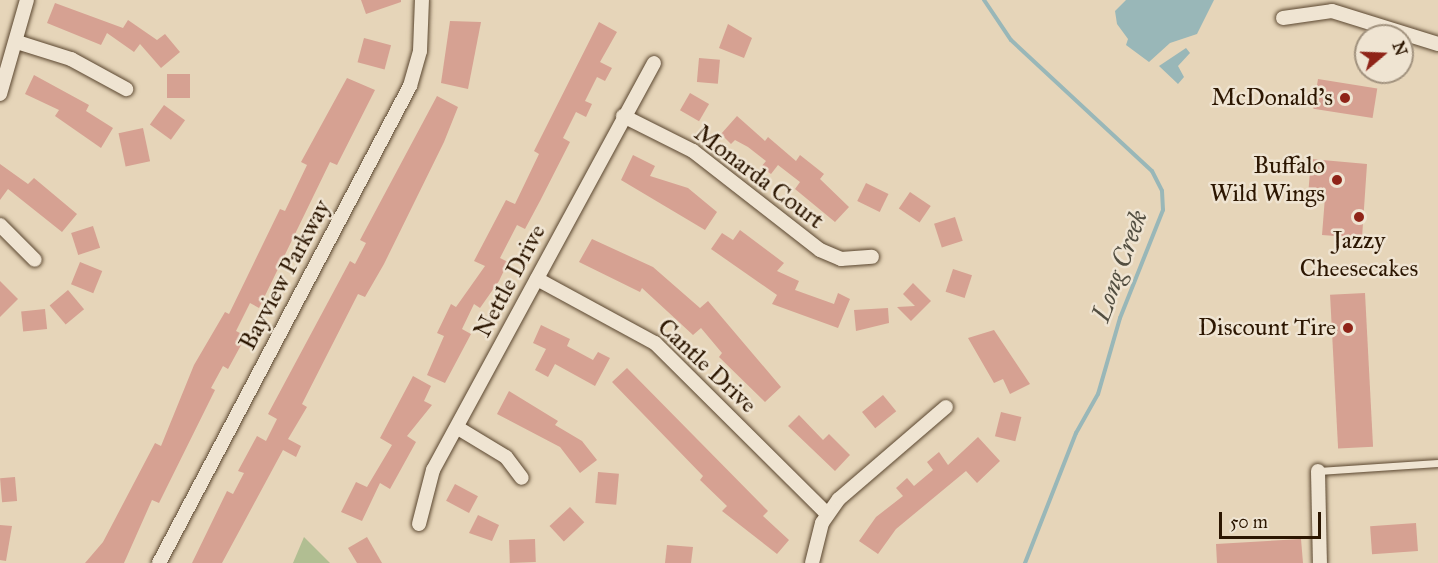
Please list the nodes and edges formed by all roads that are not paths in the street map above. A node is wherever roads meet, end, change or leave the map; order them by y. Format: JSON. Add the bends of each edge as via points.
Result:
{"nodes":[{"id":1,"x":27,"y":0,"type":"edge"},
{"id":2,"x":422,"y":0,"type":"edge"},
{"id":3,"x":1283,"y":18,"type":"dead end"},
{"id":4,"x":17,"y":42,"type":"junction"},
{"id":5,"x":1438,"y":44,"type":"edge"},
{"id":6,"x":654,"y":63,"type":"dead end"},
{"id":7,"x":126,"y":89,"type":"dead end"},
{"id":8,"x":0,"y":94,"type":"edge"},
{"id":9,"x":623,"y":116,"type":"junction"},
{"id":10,"x":0,"y":225,"type":"edge"},
{"id":11,"x":872,"y":257,"type":"dead end"},
{"id":12,"x":35,"y":260,"type":"dead end"},
{"id":13,"x":537,"y":279,"type":"junction"},
{"id":14,"x":946,"y":407,"type":"dead end"},
{"id":15,"x":458,"y":428,"type":"junction"},
{"id":16,"x":1438,"y":463,"type":"edge"},
{"id":17,"x":1318,"y":471,"type":"joint"},
{"id":18,"x":522,"y":478,"type":"dead end"},
{"id":19,"x":827,"y":514,"type":"junction"},
{"id":20,"x":419,"y":524,"type":"dead end"},
{"id":21,"x":159,"y":563,"type":"edge"},
{"id":22,"x":812,"y":563,"type":"edge"},
{"id":23,"x":1320,"y":563,"type":"edge"}],
"edges":[{"from":1,"to":4,"type":"street"},
{"from":2,"to":21,"type":"street","name":"Bayview Parkway","via":[[420,51],[410,86]]},
{"from":3,"to":5,"type":"street","via":[[1332,11]]},
{"from":4,"to":7,"type":"street","via":[[71,59]]},
{"from":4,"to":8,"type":"street"},
{"from":6,"to":9,"type":"street","name":"Nettle Drive"},
{"from":9,"to":11,"type":"street","name":"Monarda Court","via":[[693,151],[820,250],[842,259]]},
{"from":9,"to":13,"type":"street","name":"Nettle Drive"},
{"from":10,"to":12,"type":"street"},
{"from":13,"to":15,"type":"street","name":"Nettle Drive"},
{"from":13,"to":19,"type":"street","name":"Cantle Drive","via":[[655,343]]},
{"from":14,"to":19,"type":"street"},
{"from":15,"to":18,"type":"street","via":[[506,457]]},
{"from":15,"to":20,"type":"street","name":"Nettle Drive","via":[[424,488]]},
{"from":16,"to":17,"type":"lane"},
{"from":17,"to":23,"type":"street"},
{"from":19,"to":22,"type":"street"}]}
